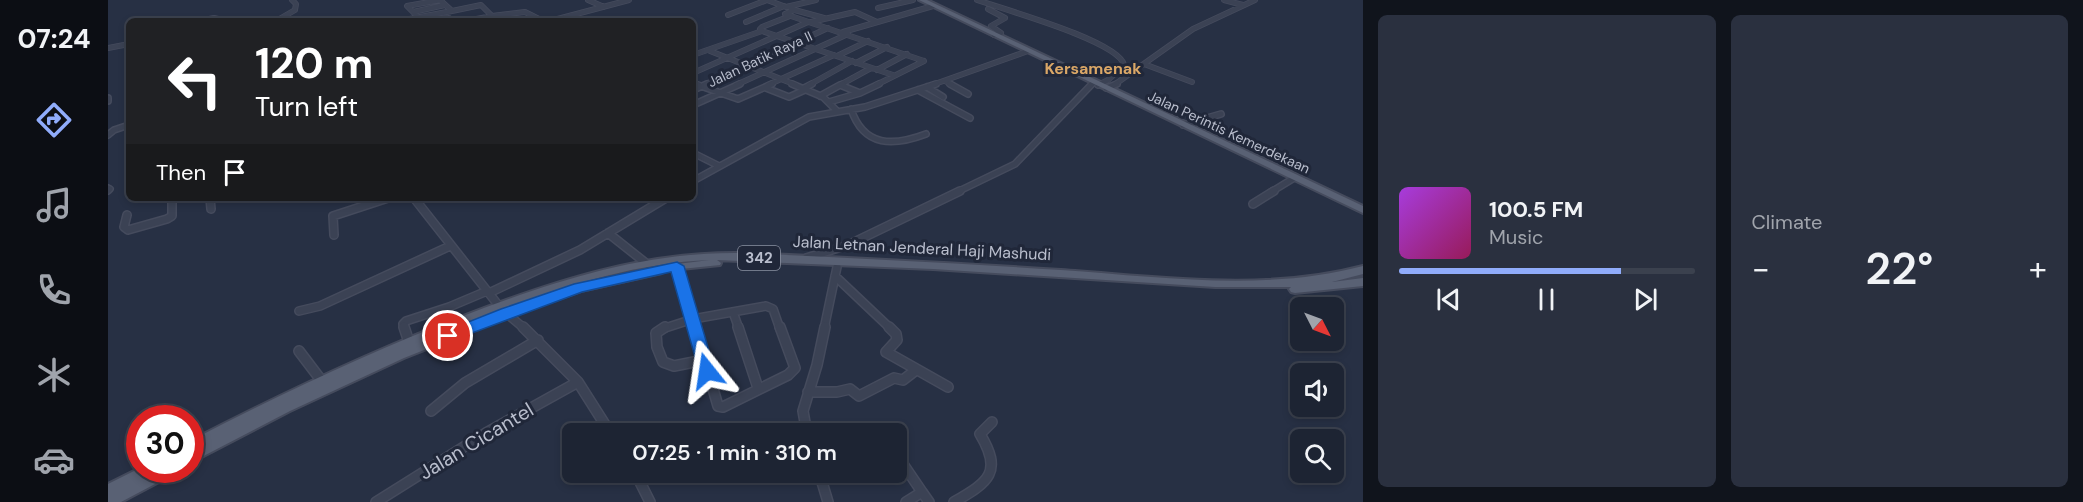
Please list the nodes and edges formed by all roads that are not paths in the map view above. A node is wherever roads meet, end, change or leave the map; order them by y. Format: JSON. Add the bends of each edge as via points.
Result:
{"nodes":[{"id":1,"x":292,"y":0,"type":"edge"},
{"id":2,"x":440,"y":0,"type":"edge"},
{"id":3,"x":464,"y":0,"type":"edge"},
{"id":4,"x":588,"y":0,"type":"edge"},
{"id":5,"x":628,"y":0,"type":"edge"},
{"id":6,"x":766,"y":0,"type":"edge"},
{"id":7,"x":812,"y":0,"type":"edge"},
{"id":8,"x":913,"y":0,"type":"edge"},
{"id":9,"x":977,"y":0,"type":"edge"},
{"id":10,"x":1224,"y":0,"type":"edge"},
{"id":11,"x":1253,"y":0,"type":"edge"},
{"id":12,"x":418,"y":2,"type":"edge"},
{"id":13,"x":928,"y":4,"type":"edge"},
{"id":14,"x":445,"y":5,"type":"junction"},
{"id":15,"x":1243,"y":5,"type":"junction"},
{"id":16,"x":604,"y":6,"type":"junction"},
{"id":17,"x":472,"y":7,"type":"junction"},
{"id":18,"x":785,"y":7,"type":"junction"},
{"id":19,"x":878,"y":8,"type":"dead end"},
{"id":20,"x":462,"y":9,"type":"junction"},
{"id":21,"x":988,"y":9,"type":"dead end"},
{"id":22,"x":794,"y":10,"type":"junction"},
{"id":23,"x":452,"y":11,"type":"junction"},
{"id":24,"x":413,"y":12,"type":"junction"},
{"id":25,"x":444,"y":12,"type":"junction"},
{"id":26,"x":401,"y":15,"type":"dead end"},
{"id":27,"x":728,"y":15,"type":"dead end"},
{"id":28,"x":492,"y":16,"type":"junction"},
{"id":29,"x":790,"y":16,"type":"junction"},
{"id":30,"x":418,"y":17,"type":"junction"},
{"id":31,"x":281,"y":18,"type":"edge"},
{"id":32,"x":404,"y":18,"type":"edge"},
{"id":33,"x":414,"y":18,"type":"edge"},
{"id":34,"x":450,"y":18,"type":"edge"},
{"id":35,"x":471,"y":18,"type":"edge"},
{"id":36,"x":482,"y":18,"type":"edge"},
{"id":37,"x":539,"y":18,"type":"edge"},
{"id":38,"x":561,"y":18,"type":"edge"},
{"id":39,"x":826,"y":19,"type":"junction"},
{"id":40,"x":875,"y":21,"type":"junction"},
{"id":41,"x":746,"y":22,"type":"dead end"},
{"id":42,"x":810,"y":22,"type":"junction"},
{"id":43,"x":828,"y":28,"type":"junction"},
{"id":44,"x":762,"y":30,"type":"junction"},
{"id":45,"x":843,"y":33,"type":"junction"},
{"id":46,"x":994,"y":35,"type":"junction"},
{"id":47,"x":778,"y":36,"type":"junction"},
{"id":48,"x":868,"y":41,"type":"junction"},
{"id":49,"x":797,"y":42,"type":"junction"},
{"id":50,"x":108,"y":44,"type":"edge"},
{"id":51,"x":126,"y":45,"type":"edge"},
{"id":52,"x":887,"y":47,"type":"junction"},
{"id":53,"x":108,"y":48,"type":"edge"},
{"id":54,"x":815,"y":49,"type":"junction"},
{"id":55,"x":710,"y":51,"type":"junction"},
{"id":56,"x":1028,"y":51,"type":"junction"},
{"id":57,"x":696,"y":54,"type":"edge"},
{"id":58,"x":907,"y":54,"type":"junction"},
{"id":59,"x":109,"y":55,"type":"edge"},
{"id":60,"x":836,"y":56,"type":"junction"},
{"id":61,"x":729,"y":58,"type":"junction"},
{"id":62,"x":854,"y":62,"type":"junction"},
{"id":63,"x":1125,"y":63,"type":"junction"},
{"id":64,"x":747,"y":65,"type":"junction"},
{"id":65,"x":1141,"y":65,"type":"junction"},
{"id":66,"x":874,"y":69,"type":"junction"},
{"id":67,"x":696,"y":71,"type":"edge"},
{"id":68,"x":1117,"y":71,"type":"junction"},
{"id":69,"x":765,"y":72,"type":"junction"},
{"id":70,"x":1130,"y":74,"type":"junction"},
{"id":71,"x":892,"y":75,"type":"junction"},
{"id":72,"x":784,"y":80,"type":"junction"},
{"id":73,"x":945,"y":81,"type":"junction"},
{"id":74,"x":1192,"y":82,"type":"dead end"},
{"id":75,"x":696,"y":84,"type":"edge"},
{"id":76,"x":840,"y":85,"type":"junction"},
{"id":77,"x":702,"y":86,"type":"junction"},
{"id":78,"x":1099,"y":86,"type":"junction"},
{"id":79,"x":927,"y":87,"type":"junction"},
{"id":80,"x":766,"y":88,"type":"junction"},
{"id":81,"x":805,"y":88,"type":"junction"},
{"id":82,"x":696,"y":89,"type":"edge"},
{"id":83,"x":918,"y":90,"type":"junction"},
{"id":84,"x":718,"y":93,"type":"junction"},
{"id":85,"x":860,"y":93,"type":"junction"},
{"id":86,"x":968,"y":94,"type":"dead end"},
{"id":87,"x":820,"y":96,"type":"junction"},
{"id":88,"x":943,"y":98,"type":"dead end"},
{"id":89,"x":828,"y":102,"type":"junction"},
{"id":90,"x":696,"y":104,"type":"edge"},
{"id":91,"x":851,"y":109,"type":"junction"},
{"id":92,"x":837,"y":111,"type":"junction"},
{"id":93,"x":1221,"y":114,"type":"dead end"},
{"id":94,"x":969,"y":118,"type":"dead end"},
{"id":95,"x":1184,"y":125,"type":"junction"},
{"id":96,"x":126,"y":126,"type":"edge"},
{"id":97,"x":110,"y":132,"type":"edge"},
{"id":98,"x":926,"y":134,"type":"dead end"},
{"id":99,"x":696,"y":155,"type":"edge"},
{"id":100,"x":718,"y":166,"type":"junction"},
{"id":101,"x":1294,"y":178,"type":"junction"},
{"id":102,"x":696,"y":179,"type":"edge"},
{"id":103,"x":172,"y":201,"type":"edge"},
{"id":104,"x":210,"y":201,"type":"edge"},
{"id":105,"x":379,"y":201,"type":"edge"},
{"id":106,"x":416,"y":201,"type":"edge"},
{"id":107,"x":661,"y":201,"type":"edge"},
{"id":108,"x":1253,"y":204,"type":"dead end"},
{"id":109,"x":211,"y":209,"type":"dead end"},
{"id":110,"x":1363,"y":210,"type":"edge"},
{"id":111,"x":127,"y":215,"type":"dead end"},
{"id":112,"x":608,"y":233,"type":"junction"},
{"id":113,"x":334,"y":235,"type":"dead end"},
{"id":114,"x":450,"y":246,"type":"junction"},
{"id":115,"x":802,"y":259,"type":"junction"},
{"id":116,"x":647,"y":264,"type":"junction"},
{"id":117,"x":677,"y":266,"type":"junction"},
{"id":118,"x":1363,"y":270,"type":"edge"},
{"id":119,"x":836,"y":272,"type":"junction"},
{"id":120,"x":1078,"y":278,"type":"junction"},
{"id":121,"x":1363,"y":282,"type":"edge"},
{"id":122,"x":488,"y":292,"type":"junction"},
{"id":123,"x":542,"y":295,"type":"junction"},
{"id":124,"x":503,"y":309,"type":"junction"},
{"id":125,"x":299,"y":311,"type":"dead end"},
{"id":126,"x":733,"y":312,"type":"junction"},
{"id":127,"x":693,"y":319,"type":"junction"},
{"id":128,"x":445,"y":332,"type":"junction"},
{"id":129,"x":538,"y":340,"type":"junction"},
{"id":130,"x":409,"y":342,"type":"junction"},
{"id":131,"x":299,"y":351,"type":"dead end"},
{"id":132,"x":704,"y":360,"type":"junction"},
{"id":133,"x":916,"y":370,"type":"junction"},
{"id":134,"x":321,"y":380,"type":"junction"},
{"id":135,"x":578,"y":382,"type":"junction"},
{"id":136,"x":948,"y":387,"type":"dead end"},
{"id":137,"x":758,"y":388,"type":"junction"},
{"id":138,"x":808,"y":392,"type":"junction"},
{"id":139,"x":431,"y":411,"type":"dead end"},
{"id":140,"x":992,"y":422,"type":"dead end"},
{"id":141,"x":604,"y":423,"type":"edge"},
{"id":142,"x":806,"y":423,"type":"edge"},
{"id":143,"x":204,"y":441,"type":"edge"},
{"id":144,"x":204,"y":450,"type":"edge"},
{"id":145,"x":907,"y":470,"type":"edge"},
{"id":146,"x":133,"y":483,"type":"edge"},
{"id":147,"x":135,"y":483,"type":"edge"},
{"id":148,"x":640,"y":483,"type":"edge"},
{"id":149,"x":822,"y":483,"type":"edge"},
{"id":150,"x":130,"y":485,"type":"junction"},
{"id":151,"x":108,"y":492,"type":"edge"},
{"id":152,"x":922,"y":492,"type":"junction"},
{"id":153,"x":108,"y":501,"type":"edge"},
{"id":154,"x":376,"y":502,"type":"edge"},
{"id":155,"x":650,"y":502,"type":"edge"},
{"id":156,"x":828,"y":502,"type":"edge"},
{"id":157,"x":906,"y":502,"type":"edge"},
{"id":158,"x":929,"y":502,"type":"edge"},
{"id":159,"x":954,"y":502,"type":"edge"}],
"edges":[{"from":1,"to":31,"type":"street","via":[[295,10]]},
{"from":2,"to":12,"type":"street"},
{"from":2,"to":14,"type":"street"},
{"from":3,"to":17,"type":"street"},
{"from":4,"to":16,"type":"street"},
{"from":5,"to":16,"type":"street"},
{"from":6,"to":18,"type":"street"},
{"from":6,"to":27,"type":"street"},
{"from":7,"to":18,"type":"street"},
{"from":8,"to":19,"type":"street"},
{"from":9,"to":63,"type":"street","via":[[1091,40],[1115,52]]},
{"from":10,"to":15,"type":"street"},
{"from":11,"to":15,"type":"street"},
{"from":12,"to":24,"type":"street","via":[[407,6]]},
{"from":13,"to":40,"type":"street"},
{"from":13,"to":46,"type":"main road","name":"Jalan Perintis Kemerdekaan"},
{"from":14,"to":23,"type":"street"},
{"from":14,"to":24,"type":"street"},
{"from":15,"to":65,"type":"street","via":[[1193,29]]},
{"from":16,"to":38,"type":"street"},
{"from":17,"to":20,"type":"street"},
{"from":17,"to":28,"type":"street","via":[[481,5]]},
{"from":18,"to":22,"type":"street"},
{"from":18,"to":41,"type":"street"},
{"from":20,"to":23,"type":"street"},
{"from":20,"to":35,"type":"street"},
{"from":21,"to":46,"type":"street","via":[[1005,18],[991,25],[1001,33]]},
{"from":22,"to":29,"type":"street","via":[[785,14]]},
{"from":22,"to":39,"type":"street"},
{"from":23,"to":25,"type":"street"},
{"from":24,"to":30,"type":"street"},
{"from":25,"to":30,"type":"street"},
{"from":25,"to":34,"type":"street"},
{"from":26,"to":32,"type":"street"},
{"from":28,"to":36,"type":"street"},
{"from":28,"to":37,"type":"street","via":[[525,11]]},
{"from":29,"to":42,"type":"street"},
{"from":29,"to":44,"type":"street"},
{"from":30,"to":33,"type":"street"},
{"from":39,"to":40,"type":"street","via":[[856,12]]},
{"from":39,"to":42,"type":"street"},
{"from":40,"to":45,"type":"street"},
{"from":42,"to":43,"type":"street"},
{"from":42,"to":47,"type":"street"},
{"from":43,"to":45,"type":"street"},
{"from":43,"to":49,"type":"street","name":"Jalan Batik Raya II"},
{"from":44,"to":47,"type":"street"},
{"from":44,"to":55,"type":"street"},
{"from":45,"to":48,"type":"street"},
{"from":45,"to":54,"type":"street"},
{"from":46,"to":56,"type":"main road","name":"Jalan Perintis Kemerdekaan"},
{"from":47,"to":49,"type":"street"},
{"from":47,"to":61,"type":"street"},
{"from":48,"to":52,"type":"street"},
{"from":48,"to":60,"type":"street"},
{"from":49,"to":54,"type":"street"},
{"from":49,"to":64,"type":"street","name":"Jalan Batik Raya II"},
{"from":50,"to":53,"type":"street"},
{"from":51,"to":53,"type":"street"},
{"from":52,"to":58,"type":"street"},
{"from":52,"to":62,"type":"street"},
{"from":53,"to":59,"type":"street"},
{"from":54,"to":60,"type":"street"},
{"from":54,"to":69,"type":"street"},
{"from":55,"to":57,"type":"street"},
{"from":55,"to":61,"type":"street"},
{"from":56,"to":73,"type":"street"},
{"from":56,"to":78,"type":"main road","name":"Jalan Perintis Kemerdekaan"},
{"from":58,"to":66,"type":"street"},
{"from":58,"to":71,"type":"street","via":[[924,61]]},
{"from":60,"to":62,"type":"street"},
{"from":60,"to":72,"type":"street"},
{"from":61,"to":64,"type":"street"},
{"from":61,"to":67,"type":"street"},
{"from":62,"to":66,"type":"street"},
{"from":62,"to":81,"type":"street"},
{"from":63,"to":65,"type":"street"},
{"from":63,"to":68,"type":"street"},
{"from":64,"to":69,"type":"street"},
{"from":64,"to":77,"type":"street","name":"Jalan Batik Raya II"},
{"from":65,"to":70,"type":"street"},
{"from":65,"to":74,"type":"street"},
{"from":66,"to":71,"type":"street"},
{"from":66,"to":76,"type":"street"},
{"from":68,"to":70,"type":"street"},
{"from":68,"to":78,"type":"street"},
{"from":69,"to":72,"type":"street"},
{"from":69,"to":84,"type":"street"},
{"from":70,"to":78,"type":"street","via":[[1119,83]]},
{"from":71,"to":85,"type":"street"},
{"from":72,"to":80,"type":"street"},
{"from":72,"to":81,"type":"street"},
{"from":73,"to":79,"type":"street"},
{"from":73,"to":86,"type":"street"},
{"from":75,"to":77,"type":"street"},
{"from":76,"to":85,"type":"street"},
{"from":76,"to":87,"type":"street"},
{"from":77,"to":82,"type":"street","name":"Jalan Batik Raya II"},
{"from":77,"to":84,"type":"street"},
{"from":78,"to":95,"type":"main road","name":"Jalan Perintis Kemerdekaan"},
{"from":78,"to":115,"type":"street","via":[[1015,164],[848,245]]},
{"from":79,"to":83,"type":"street"},
{"from":79,"to":88,"type":"street"},
{"from":80,"to":81,"type":"street","via":[[789,97]]},
{"from":80,"to":84,"type":"street","via":[[736,100]]},
{"from":81,"to":87,"type":"street"},
{"from":83,"to":91,"type":"street"},
{"from":83,"to":94,"type":"street"},
{"from":84,"to":90,"type":"street"},
{"from":85,"to":89,"type":"street"},
{"from":87,"to":89,"type":"street"},
{"from":89,"to":92,"type":"street"},
{"from":91,"to":92,"type":"street"},
{"from":91,"to":98,"type":"street","via":[[864,132],[887,143]]},
{"from":92,"to":100,"type":"street","via":[[794,123]]},
{"from":93,"to":95,"type":"street"},
{"from":95,"to":101,"type":"main road","name":"Jalan Perintis Kemerdekaan"},
{"from":96,"to":97,"type":"street"},
{"from":99,"to":100,"type":"street"},
{"from":100,"to":102,"type":"street"},
{"from":101,"to":108,"type":"street"},
{"from":101,"to":110,"type":"main road","name":"Jalan Perintis Kemerdekaan"},
{"from":103,"to":111,"type":"street","via":[[172,216],[167,219],[128,230],[124,227]]},
{"from":104,"to":109,"type":"street"},
{"from":105,"to":113,"type":"street","via":[[333,216]]},
{"from":106,"to":114,"type":"street"},
{"from":107,"to":112,"type":"street"},
{"from":112,"to":116,"type":"street"},
{"from":112,"to":122,"type":"street","via":[[524,279]]},
{"from":114,"to":122,"type":"street"},
{"from":114,"to":125,"type":"street","via":[[320,306]]},
{"from":115,"to":116,"type":"main road","name":"Jalan Letnan Jenderal Haji Mashudi","number":"342","via":[[698,257]]},
{"from":115,"to":120,"type":"main road","name":"Jalan Letnan Jenderal Haji Mashudi","number":"342"},
{"from":116,"to":123,"type":"main road","name":"Jalan Letnan Jenderal Haji Mashudi","number":"342","via":[[570,281]]},
{"from":117,"to":119,"type":"main road","name":"Jalan Letnan Jenderal Haji Mashudi","number":"342","via":[[742,262],[808,264]]},
{"from":117,"to":123,"type":"main road","name":"Jalan Letnan Jenderal Haji Mashudi","number":"342"},
{"from":117,"to":127,"type":"street"},
{"from":118,"to":120,"type":"main road","name":"Jalan Letnan Jenderal Haji Mashudi","number":"342","via":[[1300,283]]},
{"from":119,"to":120,"type":"main road","name":"Jalan Letnan Jenderal Haji Mashudi","number":"342","via":[[933,270]]},
{"from":119,"to":133,"type":"street","via":[[896,334],[897,340],[886,352]]},
{"from":119,"to":138,"type":"street"},
{"from":120,"to":121,"type":"main road","name":"Jalan Letnan Jenderal Haji Mashudi","number":"342","via":[[1287,290]]},
{"from":122,"to":124,"type":"street"},
{"from":122,"to":130,"type":"street","via":[[406,321],[403,324]]},
{"from":123,"to":124,"type":"main road","name":"Jalan Letnan Jenderal Haji Mashudi","number":"342"},
{"from":124,"to":128,"type":"main road","name":"Jalan Letnan Jenderal Haji Mashudi","number":"342"},
{"from":124,"to":129,"type":"street"},
{"from":126,"to":127,"type":"street"},
{"from":126,"to":137,"type":"street"},
{"from":126,"to":137,"type":"street","via":[[771,307],[795,365],[788,375]]},
{"from":127,"to":132,"type":"street"},
{"from":127,"to":132,"type":"street","via":[[658,330],[662,362],[671,367]]},
{"from":128,"to":130,"type":"main road","name":"Jalan Letnan Jenderal Haji Mashudi","number":"342"},
{"from":128,"to":144,"type":"main road","name":"Jalan Letnan Jenderal Haji Mashudi","number":"342","via":[[294,402]]},
{"from":129,"to":135,"type":"street"},
{"from":129,"to":139,"type":"street","via":[[465,383]]},
{"from":130,"to":134,"type":"main road","name":"Jalan Letnan Jenderal Haji Mashudi","number":"342"},
{"from":131,"to":134,"type":"street"},
{"from":132,"to":137,"type":"street","via":[[718,406]]},
{"from":133,"to":136,"type":"street"},
{"from":133,"to":138,"type":"street","via":[[903,380],[894,378],[859,396],[850,389]]},
{"from":134,"to":143,"type":"main road","name":"Jalan Letnan Jenderal Haji Mashudi","number":"342"},
{"from":135,"to":141,"type":"street"},
{"from":135,"to":154,"type":"street","name":"Jalan Cicantel","via":[[486,433]]},
{"from":138,"to":142,"type":"street"},
{"from":140,"to":159,"type":"street","via":[[980,434],[991,453],[992,468],[978,488]]},
{"from":145,"to":152,"type":"street"},
{"from":146,"to":150,"type":"main road"},
{"from":147,"to":150,"type":"main road"},
{"from":148,"to":155,"type":"street"},
{"from":149,"to":156,"type":"street"},
{"from":150,"to":151,"type":"main road"},
{"from":150,"to":153,"type":"main road"},
{"from":152,"to":157,"type":"street"},
{"from":152,"to":158,"type":"street"}]}
